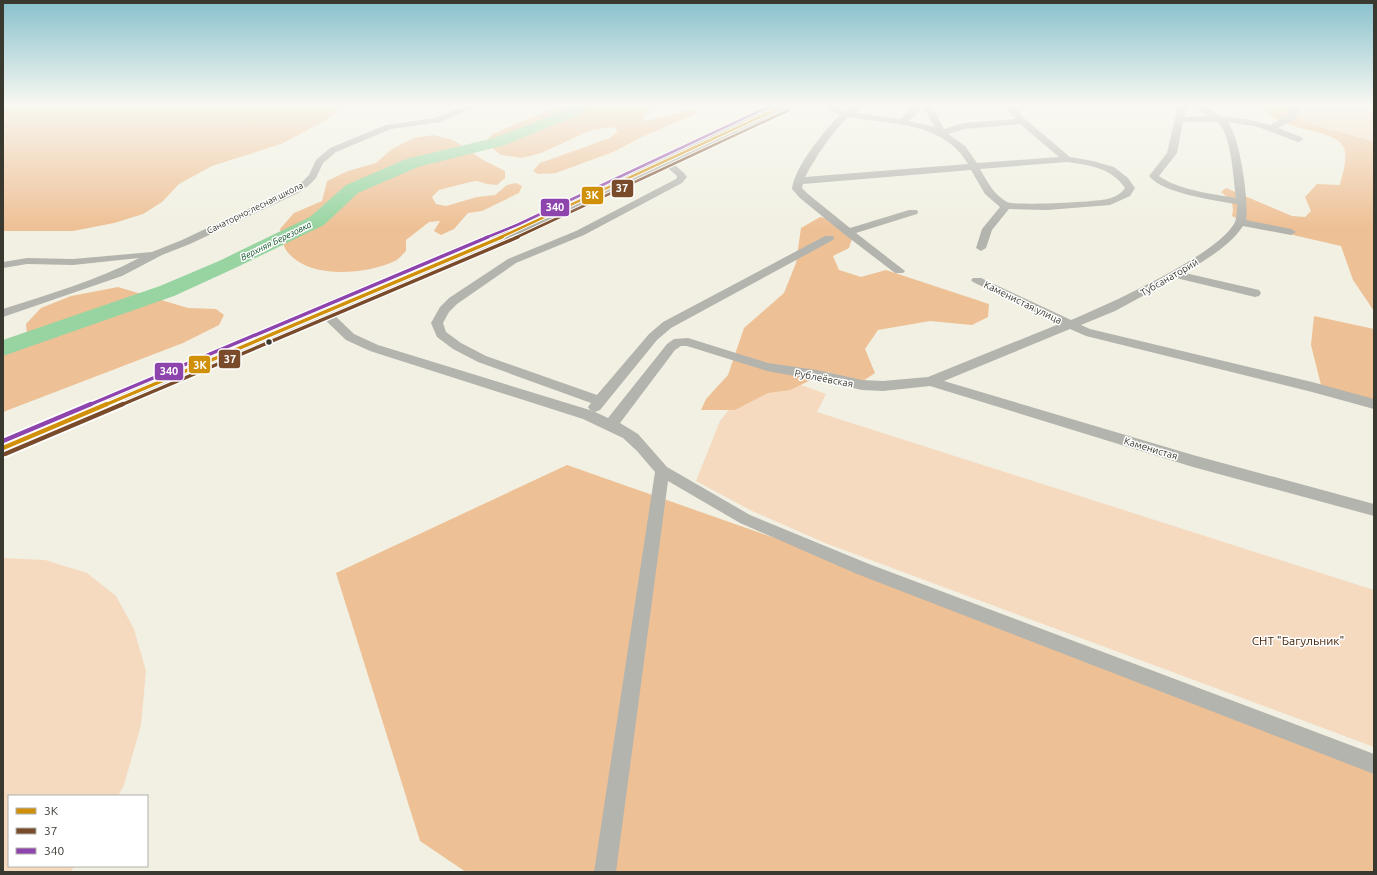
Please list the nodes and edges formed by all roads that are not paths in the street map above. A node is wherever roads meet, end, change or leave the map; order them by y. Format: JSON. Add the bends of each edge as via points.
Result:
{"nodes":[{"id":1,"x":343,"y":146,"type":"edge"},
{"id":2,"x":698,"y":146,"type":"edge"},
{"id":3,"x":820,"y":146,"type":"edge"},
{"id":4,"x":959,"y":146,"type":"edge"},
{"id":5,"x":1051,"y":146,"type":"edge"},
{"id":6,"x":1173,"y":146,"type":"edge"},
{"id":7,"x":1233,"y":146,"type":"edge"},
{"id":8,"x":1067,"y":159,"type":"junction"},
{"id":9,"x":665,"y":161,"type":"junction"},
{"id":10,"x":974,"y":166,"type":"junction"},
{"id":11,"x":798,"y":181,"type":"junction"},
{"id":12,"x":1242,"y":202,"type":"junction"},
{"id":13,"x":1005,"y":206,"type":"junction"},
{"id":14,"x":913,"y":212,"type":"dead end"},
{"id":15,"x":1240,"y":222,"type":"junction"},
{"id":16,"x":848,"y":232,"type":"junction"},
{"id":17,"x":1291,"y":232,"type":"dead end"},
{"id":18,"x":830,"y":238,"type":"dead end"},
{"id":19,"x":981,"y":248,"type":"dead end"},
{"id":20,"x":158,"y":253,"type":"junction"},
{"id":21,"x":3,"y":265,"type":"edge"},
{"id":22,"x":899,"y":271,"type":"dead end"},
{"id":23,"x":1176,"y":274,"type":"junction"},
{"id":24,"x":977,"y":280,"type":"dead end"},
{"id":25,"x":1255,"y":293,"type":"dead end"},
{"id":26,"x":324,"y":312,"type":"junction"},
{"id":27,"x":3,"y":313,"type":"edge"},
{"id":28,"x":1069,"y":325,"type":"junction"},
{"id":29,"x":930,"y":381,"type":"junction"},
{"id":30,"x":600,"y":401,"type":"junction"},
{"id":31,"x":1374,"y":404,"type":"edge"},
{"id":32,"x":588,"y":415,"type":"junction"},
{"id":33,"x":611,"y":424,"type":"junction"},
{"id":34,"x":3,"y":448,"type":"edge"},
{"id":35,"x":662,"y":471,"type":"junction"},
{"id":36,"x":1374,"y":510,"type":"edge"},
{"id":37,"x":1374,"y":764,"type":"edge"},
{"id":38,"x":605,"y":872,"type":"edge"}],
"edges":[{"from":1,"to":20,"type":"street","name":"Санаторно-лесная школа","via":[[333,150],[319,162],[313,176],[294,191]]},
{"from":2,"to":9,"type":"main road"},
{"from":3,"to":11,"type":"street"},
{"from":4,"to":10,"type":"street"},
{"from":5,"to":8,"type":"street"},
{"from":6,"to":12,"type":"street","via":[[1172,153],[1154,176],[1157,180],[1181,189]]},
{"from":7,"to":12,"type":"street"},
{"from":8,"to":10,"type":"street"},
{"from":8,"to":13,"type":"street","via":[[1115,171],[1126,180],[1130,188],[1126,194],[1110,202],[1041,207]]},
{"from":9,"to":26,"type":"main road","via":[[519,230]]},
{"from":9,"to":30,"type":"street","via":[[681,175],[679,181],[594,227],[512,261],[453,301],[437,323],[441,334],[457,346],[482,358]]},
{"from":10,"to":11,"type":"street"},
{"from":10,"to":13,"type":"street","via":[[989,191]]},
{"from":11,"to":16,"type":"street","via":[[798,189],[804,196]]},
{"from":12,"to":15,"type":"street"},
{"from":13,"to":19,"type":"street","via":[[987,229]]},
{"from":14,"to":16,"type":"street"},
{"from":15,"to":17,"type":"street"},
{"from":15,"to":23,"type":"street","name":"Тубсанаторий","via":[[1216,249]]},
{"from":16,"to":22,"type":"street"},
{"from":18,"to":30,"type":"street","via":[[667,325]]},
{"from":20,"to":21,"type":"street","name":"Санаторно-лесная школа","via":[[73,262],[27,261]]},
{"from":20,"to":27,"type":"street","name":"Санаторно-лесная школа","via":[[118,274]]},
{"from":23,"to":25,"type":"street"},
{"from":23,"to":28,"type":"street","name":"Тубсанаторий","via":[[1111,308]]},
{"from":24,"to":28,"type":"street","name":"Каменистая улица"},
{"from":26,"to":32,"type":"street","via":[[350,337],[368,345]]},
{"from":26,"to":34,"type":"main road"},
{"from":28,"to":29,"type":"street","name":"Рублеёвская"},
{"from":28,"to":31,"type":"street","via":[[1104,338]]},
{"from":29,"to":33,"type":"street","name":"Рублеёвская","via":[[862,386],[767,367],[688,342],[678,342],[671,347]]},
{"from":29,"to":36,"type":"street","name":"Каменистая","via":[[1193,461]]},
{"from":30,"to":32,"type":"street"},
{"from":32,"to":33,"type":"street"},
{"from":33,"to":35,"type":"street","via":[[628,434]]},
{"from":35,"to":37,"type":"street","via":[[745,519],[863,569]]},
{"from":35,"to":38,"type":"street"}]}
